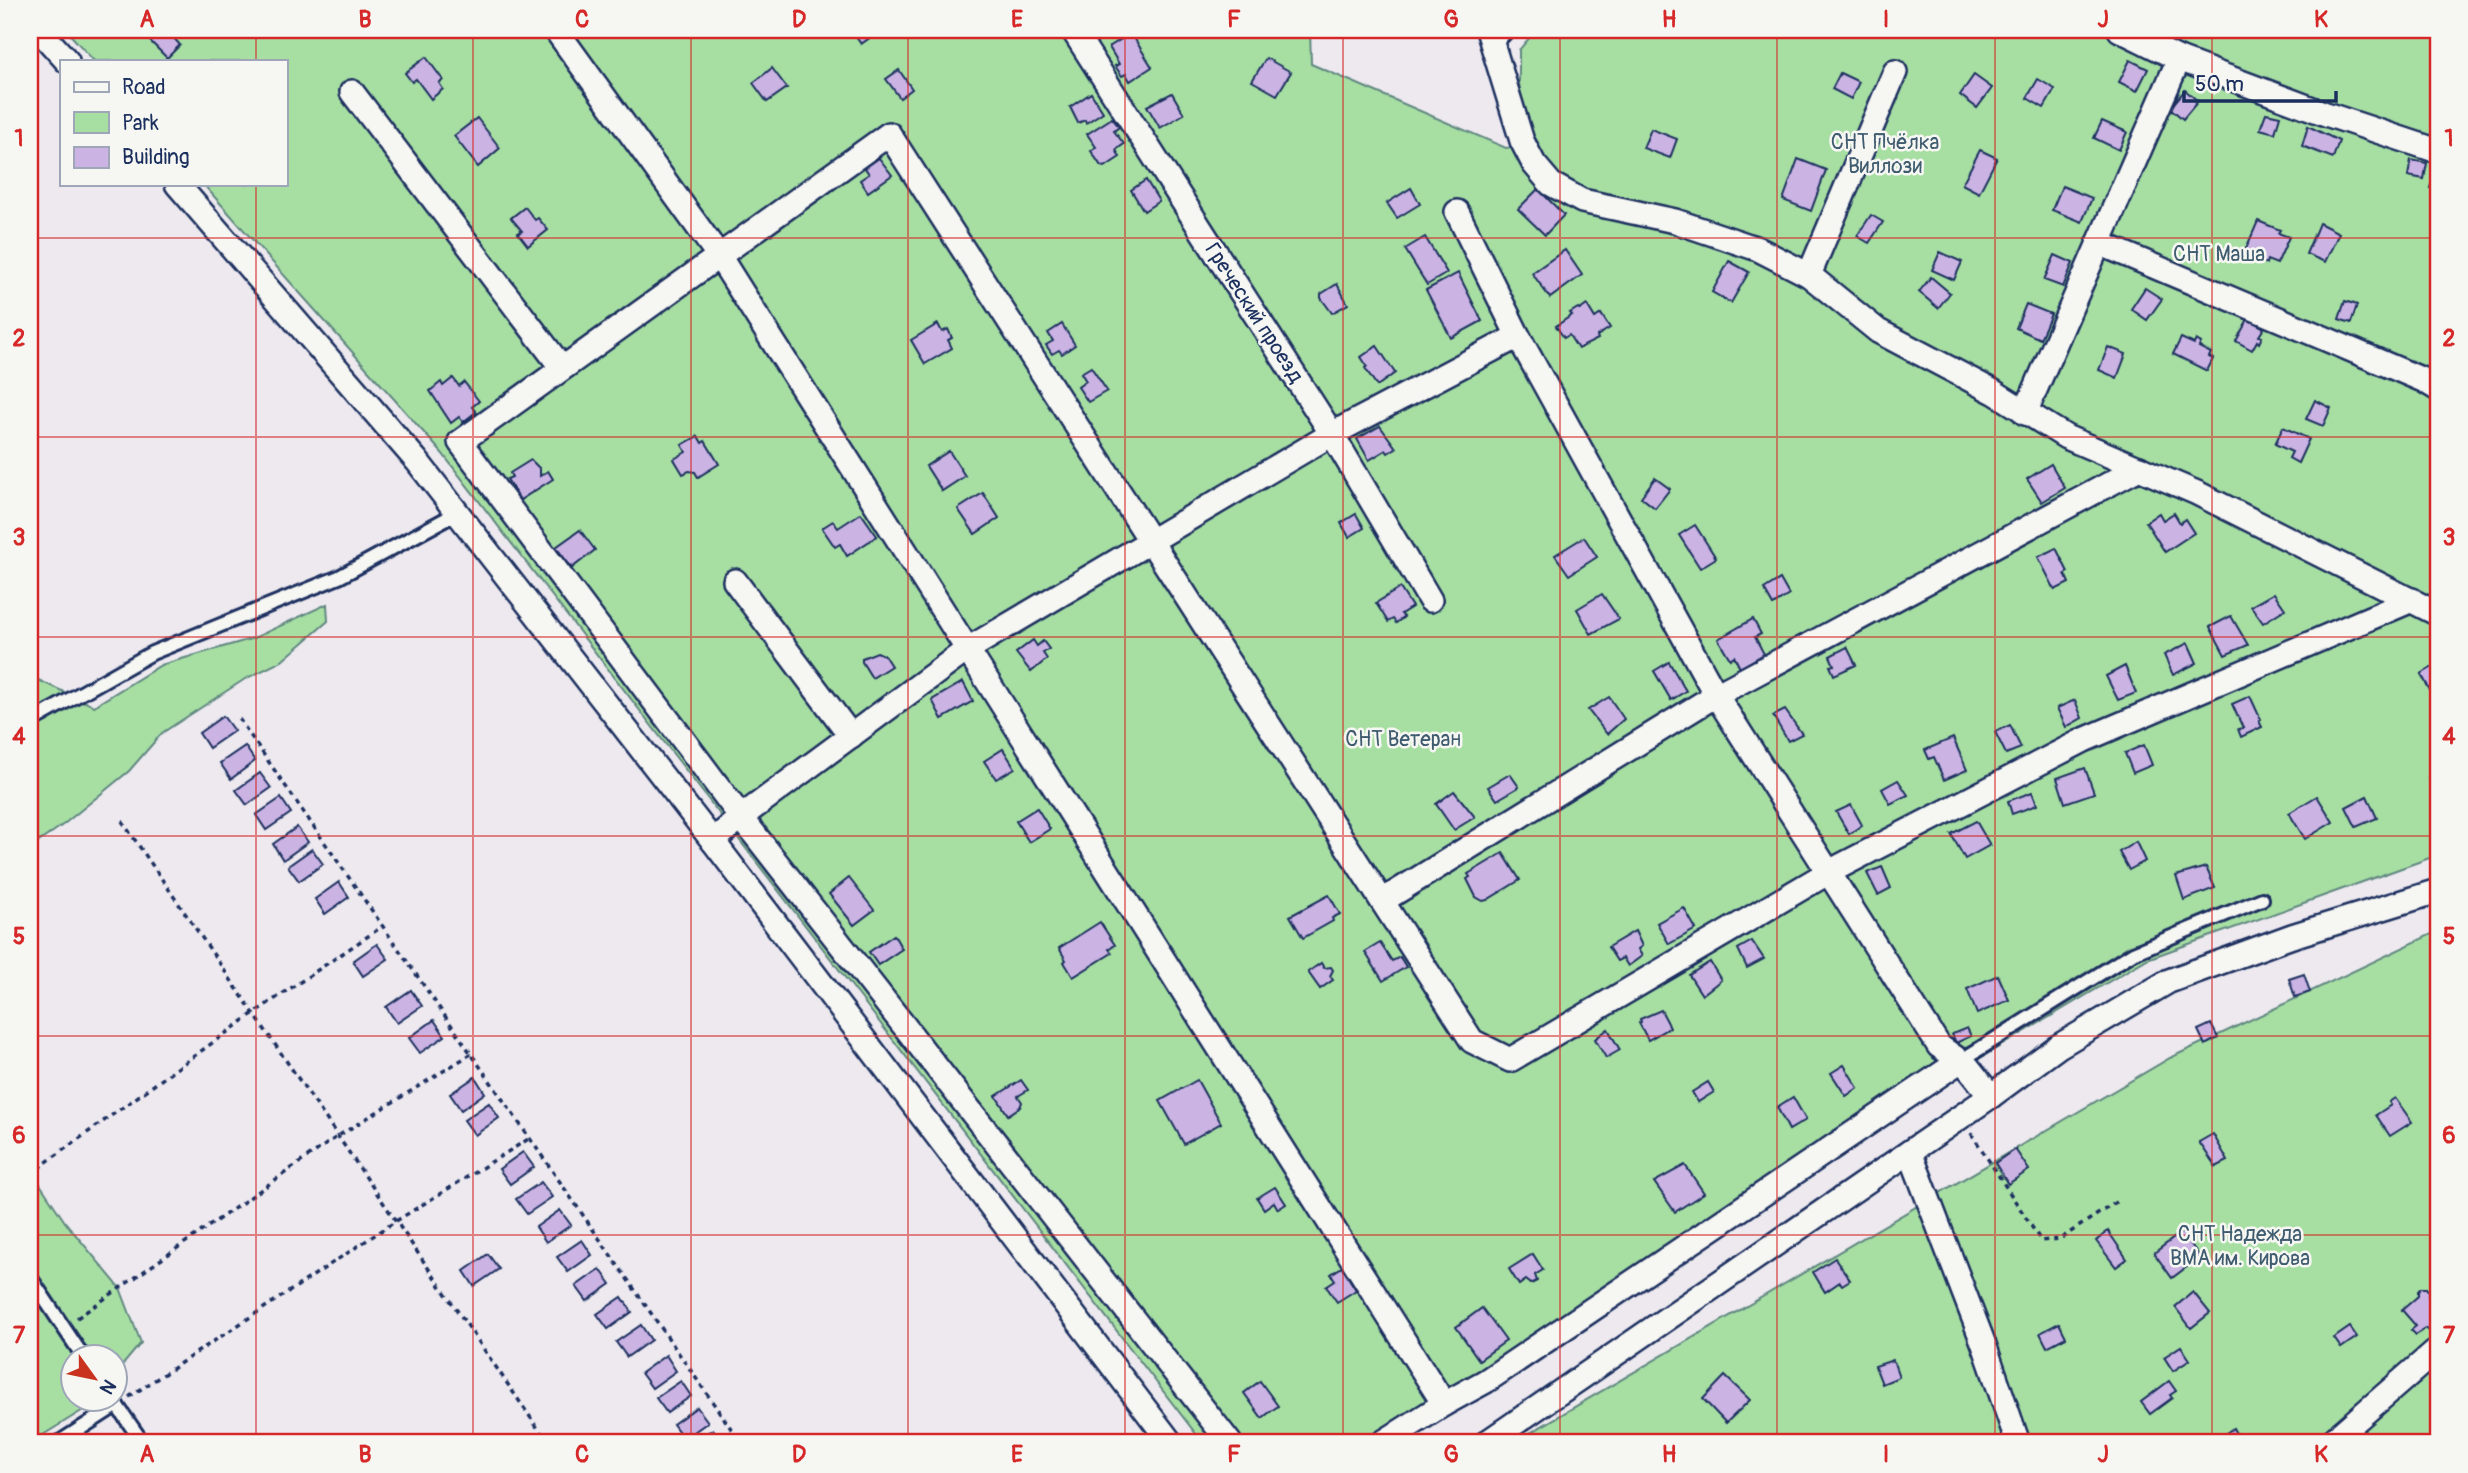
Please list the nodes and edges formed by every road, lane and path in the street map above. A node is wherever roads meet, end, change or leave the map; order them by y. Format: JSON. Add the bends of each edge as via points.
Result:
{"nodes":[{"id":1,"x":39,"y":30,"type":"edge"},
{"id":2,"x":556,"y":30,"type":"edge"},
{"id":3,"x":1073,"y":30,"type":"edge"},
{"id":4,"x":2120,"y":30,"type":"edge"},
{"id":5,"x":1496,"y":35,"type":"edge"},
{"id":6,"x":66,"y":60,"type":"edge"},
{"id":7,"x":2179,"y":60,"type":"junction"},
{"id":8,"x":1895,"y":72,"type":"dead end"},
{"id":9,"x":352,"y":92,"type":"dead end"},
{"id":10,"x":2438,"y":151,"type":"edge"},
{"id":11,"x":179,"y":186,"type":"edge"},
{"id":12,"x":1457,"y":212,"type":"dead end"},
{"id":13,"x":2099,"y":243,"type":"junction"},
{"id":14,"x":719,"y":256,"type":"junction"},
{"id":15,"x":1809,"y":275,"type":"junction"},
{"id":16,"x":1518,"y":336,"type":"junction"},
{"id":17,"x":562,"y":368,"type":"junction"},
{"id":18,"x":2438,"y":389,"type":"edge"},
{"id":19,"x":2025,"y":413,"type":"junction"},
{"id":20,"x":1332,"y":434,"type":"junction"},
{"id":21,"x":2138,"y":468,"type":"junction"},
{"id":22,"x":457,"y":513,"type":"junction"},
{"id":23,"x":1150,"y":541,"type":"junction"},
{"id":24,"x":735,"y":581,"type":"dead end"},
{"id":25,"x":1430,"y":600,"type":"dead end"},
{"id":26,"x":2412,"y":600,"type":"junction"},
{"id":27,"x":2438,"y":614,"type":"edge"},
{"id":28,"x":968,"y":649,"type":"junction"},
{"id":29,"x":1716,"y":695,"type":"junction"},
{"id":30,"x":239,"y":719,"type":"dead end"},
{"id":31,"x":30,"y":722,"type":"edge"},
{"id":32,"x":851,"y":736,"type":"junction"},
{"id":33,"x":741,"y":817,"type":"junction"},
{"id":34,"x":122,"y":821,"type":"dead end"},
{"id":35,"x":713,"y":841,"type":"junction"},
{"id":36,"x":1829,"y":872,"type":"junction"},
{"id":37,"x":2438,"y":891,"type":"edge"},
{"id":38,"x":2262,"y":899,"type":"dead end"},
{"id":39,"x":1382,"y":901,"type":"junction"},
{"id":40,"x":383,"y":926,"type":"junction"},
{"id":41,"x":254,"y":1013,"type":"junction"},
{"id":42,"x":471,"y":1054,"type":"junction"},
{"id":43,"x":1960,"y":1061,"type":"junction"},
{"id":44,"x":1990,"y":1096,"type":"junction"},
{"id":45,"x":1970,"y":1132,"type":"dead end"},
{"id":46,"x":338,"y":1136,"type":"junction"},
{"id":47,"x":530,"y":1139,"type":"junction"},
{"id":48,"x":1910,"y":1152,"type":"junction"},
{"id":49,"x":30,"y":1174,"type":"edge"},
{"id":50,"x":2119,"y":1200,"type":"dead end"},
{"id":51,"x":396,"y":1221,"type":"junction"},
{"id":52,"x":30,"y":1277,"type":"edge"},
{"id":53,"x":64,"y":1327,"type":"junction"},
{"id":54,"x":75,"y":1344,"type":"edge"},
{"id":55,"x":2438,"y":1349,"type":"edge"},
{"id":56,"x":130,"y":1392,"type":"edge"},
{"id":57,"x":1444,"y":1404,"type":"junction"},
{"id":58,"x":98,"y":1414,"type":"edge"},
{"id":59,"x":123,"y":1414,"type":"edge"},
{"id":60,"x":58,"y":1443,"type":"edge"},
{"id":61,"x":143,"y":1443,"type":"edge"},
{"id":62,"x":548,"y":1443,"type":"edge"},
{"id":63,"x":741,"y":1443,"type":"edge"},
{"id":64,"x":1171,"y":1443,"type":"edge"},
{"id":65,"x":1230,"y":1443,"type":"edge"},
{"id":66,"x":1382,"y":1443,"type":"edge"},
{"id":67,"x":1486,"y":1443,"type":"edge"},
{"id":68,"x":2018,"y":1443,"type":"edge"},
{"id":69,"x":2330,"y":1443,"type":"edge"}],
"edges":[{"from":1,"to":6,"type":"street"},
{"from":2,"to":14,"type":"street"},
{"from":3,"to":20,"type":"street","name":"Греческий проезд"},
{"from":4,"to":7,"type":"street"},
{"from":5,"to":15,"type":"street","via":[[1522,141],[1551,184],[1582,201],[1675,221],[1758,249]]},
{"from":7,"to":10,"type":"street"},
{"from":7,"to":13,"type":"street"},
{"from":8,"to":15,"type":"street"},
{"from":9,"to":17,"type":"street"},
{"from":11,"to":22,"type":"street"},
{"from":12,"to":16,"type":"street"},
{"from":13,"to":18,"type":"street"},
{"from":13,"to":19,"type":"street"},
{"from":14,"to":17,"type":"street"},
{"from":14,"to":23,"type":"street","via":[[889,134]]},
{"from":14,"to":28,"type":"street"},
{"from":15,"to":19,"type":"street","via":[[1878,331]]},
{"from":16,"to":20,"type":"street"},
{"from":16,"to":29,"type":"street"},
{"from":17,"to":33,"type":"street","via":[[460,442]]},
{"from":19,"to":21,"type":"street","via":[[2066,437]]},
{"from":20,"to":23,"type":"street"},
{"from":20,"to":25,"type":"street","name":"Греческий проезд"},
{"from":21,"to":26,"type":"street"},
{"from":21,"to":29,"type":"street"},
{"from":22,"to":31,"type":"lane","via":[[339,577],[152,653]]},
{"from":22,"to":35,"type":"street"},
{"from":23,"to":28,"type":"street"},
{"from":23,"to":39,"type":"street"},
{"from":24,"to":32,"type":"street"},
{"from":26,"to":27,"type":"street"},
{"from":26,"to":36,"type":"street","via":[[2084,740]]},
{"from":28,"to":32,"type":"street"},
{"from":28,"to":57,"type":"street"},
{"from":29,"to":36,"type":"street"},
{"from":29,"to":39,"type":"street"},
{"from":30,"to":40,"type":"path"},
{"from":32,"to":33,"type":"street"},
{"from":33,"to":35,"type":"street"},
{"from":33,"to":65,"type":"street"},
{"from":34,"to":41,"type":"path"},
{"from":35,"to":64,"type":"street"},
{"from":36,"to":39,"type":"street","via":[[1510,1060],[1472,1041]]},
{"from":36,"to":43,"type":"street","via":[[1939,1046]]},
{"from":37,"to":44,"type":"street","via":[[2292,936],[2169,981],[2059,1046]]},
{"from":38,"to":43,"type":"lane","via":[[2133,953]]},
{"from":40,"to":41,"type":"path"},
{"from":40,"to":42,"type":"path"},
{"from":41,"to":46,"type":"path"},
{"from":41,"to":49,"type":"path"},
{"from":42,"to":46,"type":"path"},
{"from":42,"to":47,"type":"path"},
{"from":43,"to":44,"type":"street"},
{"from":43,"to":57,"type":"street","via":[[1486,1381]]},
{"from":44,"to":48,"type":"street"},
{"from":45,"to":50,"type":"path","via":[[2041,1241],[2060,1238]]},
{"from":46,"to":51,"type":"path"},
{"from":46,"to":53,"type":"path"},
{"from":47,"to":51,"type":"path"},
{"from":47,"to":63,"type":"path"},
{"from":48,"to":67,"type":"street"},
{"from":48,"to":68,"type":"street"},
{"from":51,"to":56,"type":"path"},
{"from":51,"to":62,"type":"path"},
{"from":52,"to":53,"type":"lane"},
{"from":53,"to":54,"type":"lane"},
{"from":55,"to":69,"type":"street"},
{"from":57,"to":66,"type":"street"},
{"from":58,"to":60,"type":"lane"},
{"from":59,"to":61,"type":"lane"}]}
